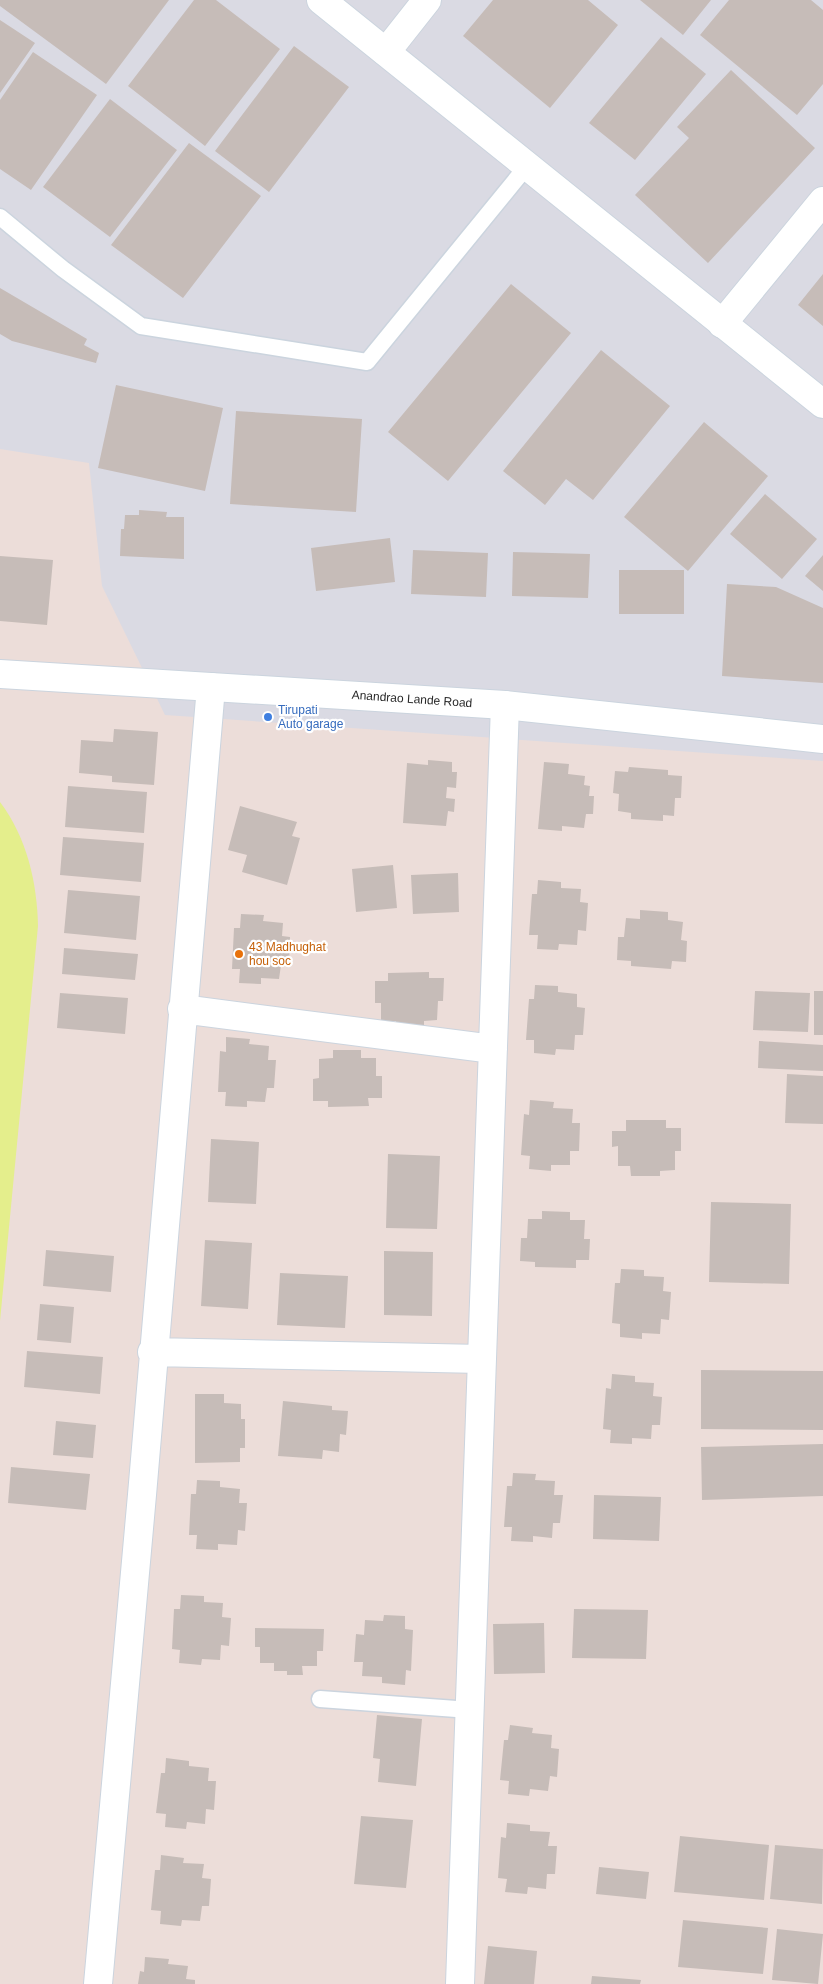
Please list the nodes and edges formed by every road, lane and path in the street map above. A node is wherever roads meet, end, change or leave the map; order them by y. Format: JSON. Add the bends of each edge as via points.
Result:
{"nodes":[{"id":1,"x":321,"y":0,"type":"edge"},
{"id":2,"x":427,"y":0,"type":"edge"},
{"id":3,"x":386,"y":52,"type":"junction"},
{"id":4,"x":527,"y":166,"type":"junction"},
{"id":5,"x":823,"y":201,"type":"edge"},
{"id":6,"x":0,"y":217,"type":"edge"},
{"id":7,"x":722,"y":324,"type":"junction"},
{"id":8,"x":823,"y":404,"type":"edge"},
{"id":9,"x":0,"y":674,"type":"edge"},
{"id":10,"x":211,"y":687,"type":"junction"},
{"id":11,"x":506,"y":705,"type":"junction"},
{"id":12,"x":823,"y":739,"type":"edge"},
{"id":13,"x":182,"y":1010,"type":"junction"},
{"id":14,"x":493,"y":1049,"type":"junction"},
{"id":15,"x":152,"y":1352,"type":"junction"},
{"id":16,"x":482,"y":1359,"type":"junction"},
{"id":17,"x":320,"y":1698,"type":"dead end"},
{"id":18,"x":470,"y":1710,"type":"junction"},
{"id":19,"x":98,"y":1984,"type":"edge"},
{"id":20,"x":460,"y":1984,"type":"edge"}],
"edges":[{"from":1,"to":3,"type":"street"},
{"from":2,"to":3,"type":"street"},
{"from":3,"to":4,"type":"street"},
{"from":4,"to":6,"type":"lane","via":[[367,362],[141,326],[63,269]]},
{"from":4,"to":7,"type":"street"},
{"from":5,"to":7,"type":"street"},
{"from":7,"to":8,"type":"street"},
{"from":9,"to":10,"type":"street","name":"Anandrao Lande Road"},
{"from":10,"to":11,"type":"street","name":"Anandrao Lande Road"},
{"from":10,"to":13,"type":"street"},
{"from":11,"to":12,"type":"street","name":"Anandrao Lande Road"},
{"from":11,"to":14,"type":"street"},
{"from":13,"to":14,"type":"street"},
{"from":13,"to":15,"type":"street"},
{"from":14,"to":16,"type":"street"},
{"from":15,"to":16,"type":"street"},
{"from":15,"to":19,"type":"street","via":[[125,1699]]},
{"from":16,"to":18,"type":"street"},
{"from":17,"to":18,"type":"lane"},
{"from":18,"to":20,"type":"street"}]}
